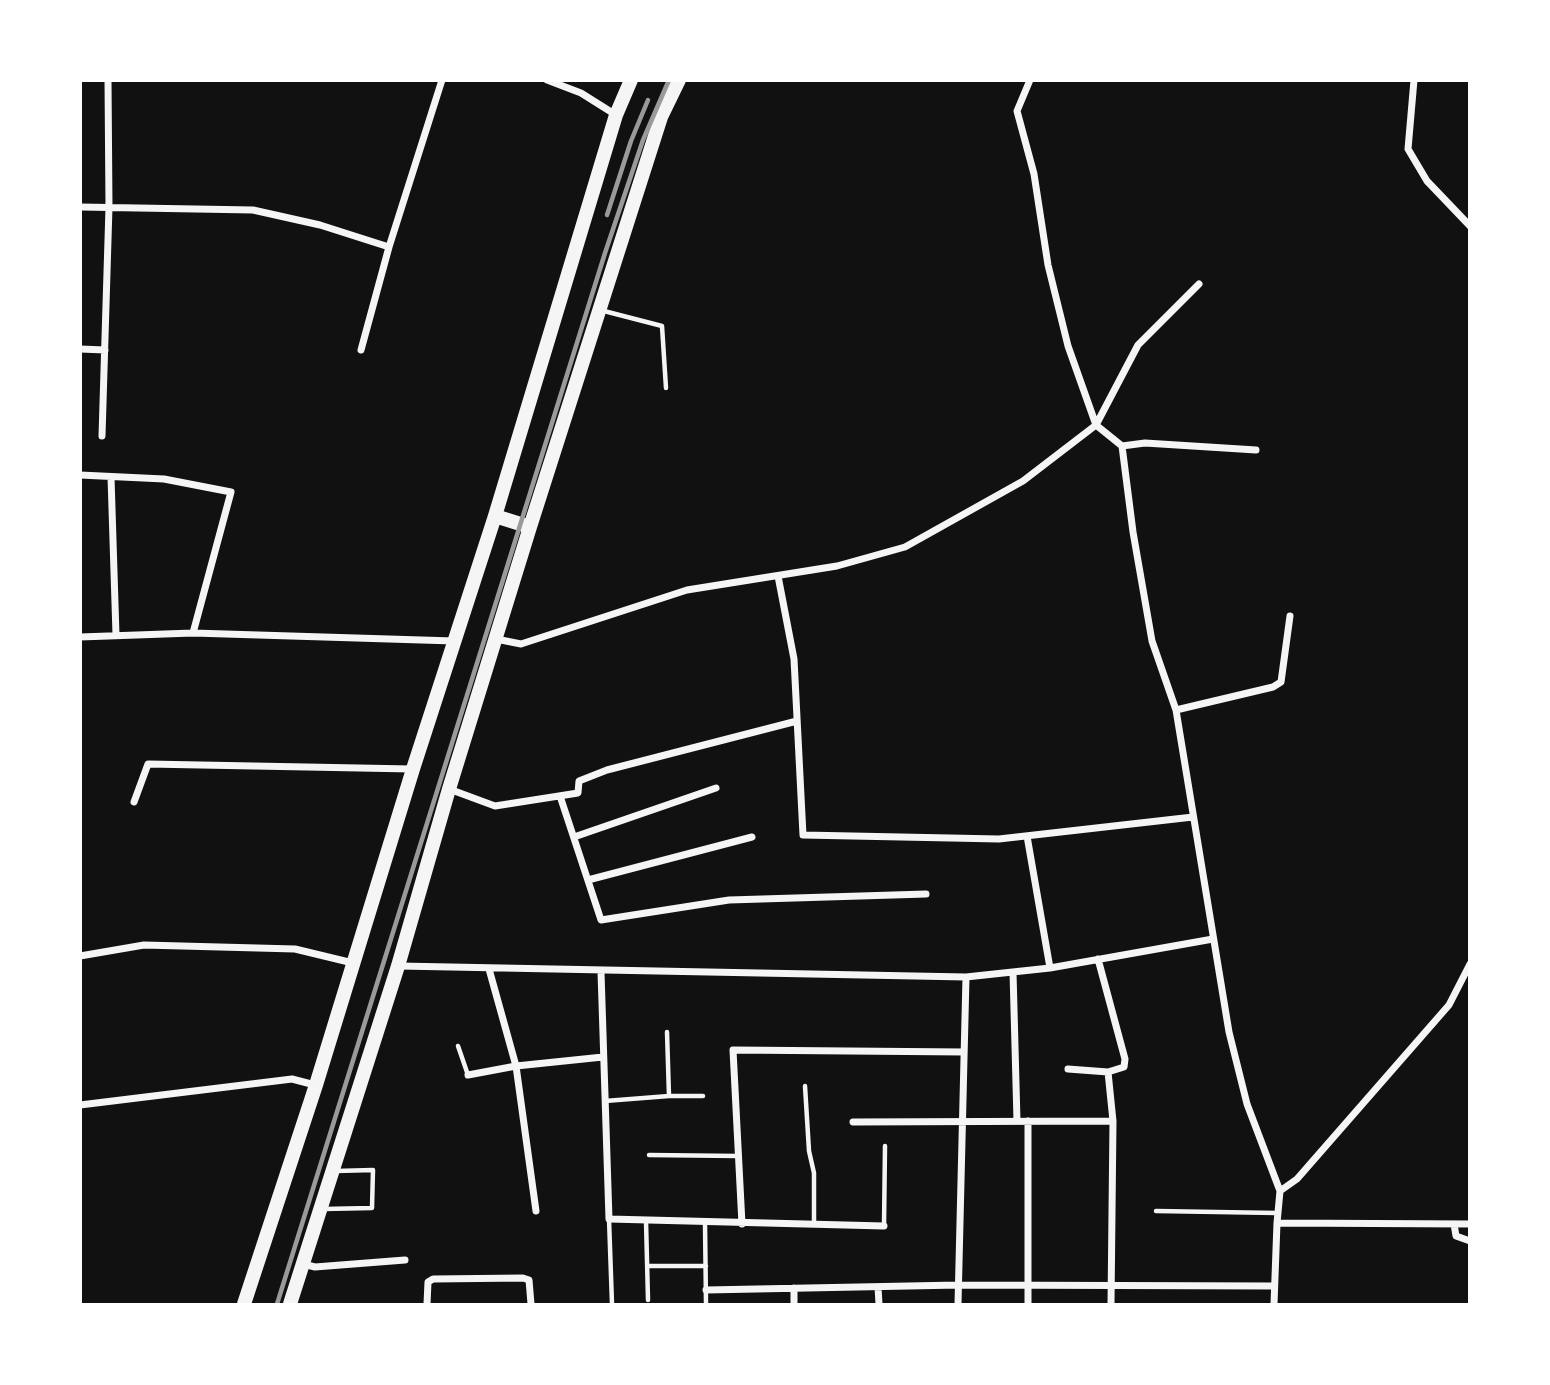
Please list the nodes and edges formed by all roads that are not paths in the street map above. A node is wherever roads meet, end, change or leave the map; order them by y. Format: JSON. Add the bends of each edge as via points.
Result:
{"nodes":[{"id":1,"x":108,"y":80,"type":"edge"},
{"id":2,"x":442,"y":80,"type":"edge"},
{"id":3,"x":547,"y":80,"type":"edge"},
{"id":4,"x":631,"y":80,"type":"edge"},
{"id":5,"x":679,"y":80,"type":"edge"},
{"id":6,"x":1030,"y":80,"type":"edge"},
{"id":7,"x":1414,"y":80,"type":"edge"},
{"id":8,"x":616,"y":115,"type":"junction"},
{"id":9,"x":80,"y":207,"type":"edge"},
{"id":10,"x":109,"y":207,"type":"junction"},
{"id":11,"x":1469,"y":226,"type":"edge"},
{"id":12,"x":389,"y":247,"type":"junction"},
{"id":13,"x":1199,"y":284,"type":"dead end"},
{"id":14,"x":600,"y":309,"type":"junction"},
{"id":15,"x":80,"y":349,"type":"edge"},
{"id":16,"x":105,"y":350,"type":"junction"},
{"id":17,"x":361,"y":350,"type":"dead end"},
{"id":18,"x":666,"y":388,"type":"dead end"},
{"id":19,"x":1096,"y":425,"type":"junction"},
{"id":20,"x":102,"y":436,"type":"dead end"},
{"id":21,"x":1122,"y":446,"type":"junction"},
{"id":22,"x":1256,"y":450,"type":"dead end"},
{"id":23,"x":80,"y":475,"type":"edge"},
{"id":24,"x":111,"y":477,"type":"junction"},
{"id":25,"x":495,"y":516,"type":"junction"},
{"id":26,"x":530,"y":527,"type":"junction"},
{"id":27,"x":778,"y":576,"type":"junction"},
{"id":28,"x":1290,"y":616,"type":"dead end"},
{"id":29,"x":194,"y":633,"type":"junction"},
{"id":30,"x":116,"y":635,"type":"junction"},
{"id":31,"x":80,"y":637,"type":"edge"},
{"id":32,"x":495,"y":639,"type":"junction"},
{"id":33,"x":454,"y":641,"type":"junction"},
{"id":34,"x":1176,"y":710,"type":"junction"},
{"id":35,"x":797,"y":721,"type":"junction"},
{"id":36,"x":413,"y":769,"type":"junction"},
{"id":37,"x":716,"y":788,"type":"dead end"},
{"id":38,"x":449,"y":789,"type":"junction"},
{"id":39,"x":560,"y":796,"type":"junction"},
{"id":40,"x":134,"y":803,"type":"dead end"},
{"id":41,"x":1193,"y":817,"type":"junction"},
{"id":42,"x":1027,"y":836,"type":"junction"},
{"id":43,"x":574,"y":837,"type":"junction"},
{"id":44,"x":752,"y":837,"type":"dead end"},
{"id":45,"x":588,"y":880,"type":"junction"},
{"id":46,"x":926,"y":894,"type":"dead end"},
{"id":47,"x":1213,"y":939,"type":"junction"},
{"id":48,"x":80,"y":956,"type":"edge"},
{"id":49,"x":1098,"y":960,"type":"junction"},
{"id":50,"x":353,"y":964,"type":"junction"},
{"id":51,"x":1469,"y":964,"type":"edge"},
{"id":52,"x":398,"y":966,"type":"junction"},
{"id":53,"x":1050,"y":968,"type":"junction"},
{"id":54,"x":489,"y":969,"type":"junction"},
{"id":55,"x":601,"y":972,"type":"junction"},
{"id":56,"x":1013,"y":972,"type":"junction"},
{"id":57,"x":966,"y":977,"type":"junction"},
{"id":58,"x":667,"y":1032,"type":"dead end"},
{"id":59,"x":458,"y":1046,"type":"dead end"},
{"id":60,"x":964,"y":1052,"type":"junction"},
{"id":61,"x":603,"y":1057,"type":"junction"},
{"id":62,"x":516,"y":1066,"type":"junction"},
{"id":63,"x":1068,"y":1069,"type":"dead end"},
{"id":64,"x":1108,"y":1072,"type":"junction"},
{"id":65,"x":468,"y":1075,"type":"joint"},
{"id":66,"x":316,"y":1085,"type":"junction"},
{"id":67,"x":805,"y":1086,"type":"dead end"},
{"id":68,"x":669,"y":1096,"type":"junction"},
{"id":69,"x":703,"y":1096,"type":"dead end"},
{"id":70,"x":604,"y":1101,"type":"junction"},
{"id":71,"x":80,"y":1105,"type":"edge"},
{"id":72,"x":1017,"y":1121,"type":"junction"},
{"id":73,"x":1028,"y":1121,"type":"junction"},
{"id":74,"x":1113,"y":1121,"type":"junction"},
{"id":75,"x":853,"y":1122,"type":"dead end"},
{"id":76,"x":963,"y":1122,"type":"junction"},
{"id":77,"x":885,"y":1146,"type":"dead end"},
{"id":78,"x":649,"y":1155,"type":"dead end"},
{"id":79,"x":739,"y":1156,"type":"junction"},
{"id":80,"x":332,"y":1171,"type":"junction"},
{"id":81,"x":1280,"y":1191,"type":"junction"},
{"id":82,"x":320,"y":1209,"type":"junction"},
{"id":83,"x":536,"y":1211,"type":"dead end"},
{"id":84,"x":1156,"y":1211,"type":"dead end"},
{"id":85,"x":1277,"y":1213,"type":"junction"},
{"id":86,"x":609,"y":1220,"type":"junction"},
{"id":87,"x":646,"y":1221,"type":"junction"},
{"id":88,"x":705,"y":1223,"type":"junction"},
{"id":89,"x":1277,"y":1223,"type":"junction"},
{"id":90,"x":742,"y":1224,"type":"junction"},
{"id":91,"x":1454,"y":1224,"type":"junction"},
{"id":92,"x":1469,"y":1224,"type":"edge"},
{"id":93,"x":814,"y":1225,"type":"junction"},
{"id":94,"x":884,"y":1226,"type":"joint"},
{"id":95,"x":1469,"y":1241,"type":"edge"},
{"id":96,"x":405,"y":1260,"type":"dead end"},
{"id":97,"x":303,"y":1264,"type":"junction"},
{"id":98,"x":648,"y":1266,"type":"junction"},
{"id":99,"x":706,"y":1266,"type":"junction"},
{"id":100,"x":1111,"y":1284,"type":"junction"},
{"id":101,"x":959,"y":1285,"type":"junction"},
{"id":102,"x":1028,"y":1285,"type":"junction"},
{"id":103,"x":1273,"y":1286,"type":"junction"},
{"id":104,"x":878,"y":1287,"type":"junction"},
{"id":105,"x":794,"y":1288,"type":"junction"},
{"id":106,"x":706,"y":1290,"type":"junction"},
{"id":107,"x":649,"y":1300,"type":"dead end"},
{"id":108,"x":244,"y":1304,"type":"edge"},
{"id":109,"x":290,"y":1304,"type":"edge"},
{"id":110,"x":427,"y":1304,"type":"edge"},
{"id":111,"x":531,"y":1304,"type":"edge"},
{"id":112,"x":612,"y":1304,"type":"edge"},
{"id":113,"x":706,"y":1304,"type":"edge"},
{"id":114,"x":794,"y":1304,"type":"edge"},
{"id":115,"x":879,"y":1304,"type":"edge"},
{"id":116,"x":958,"y":1304,"type":"edge"},
{"id":117,"x":1028,"y":1304,"type":"edge"},
{"id":118,"x":1111,"y":1304,"type":"edge"},
{"id":119,"x":1274,"y":1304,"type":"edge"}],
"edges":[{"from":1,"to":10,"type":"street"},
{"from":2,"to":12,"type":"street"},
{"from":3,"to":8,"type":"street","via":[[581,93]]},
{"from":4,"to":8,"type":"main road"},
{"from":5,"to":14,"type":"main road","via":[[661,117]]},
{"from":6,"to":19,"type":"street","via":[[1017,111],[1068,346]]},
{"from":7,"to":11,"type":"street","via":[[1408,149],[1427,181]]},
{"from":8,"to":25,"type":"main road"},
{"from":9,"to":10,"type":"street"},
{"from":10,"to":12,"type":"street","via":[[253,210]]},
{"from":10,"to":16,"type":"street"},
{"from":12,"to":17,"type":"street"},
{"from":13,"to":19,"type":"street","via":[[1138,345]]},
{"from":14,"to":18,"type":"lane","via":[[662,327]]},
{"from":14,"to":26,"type":"main road"},
{"from":15,"to":16,"type":"street"},
{"from":16,"to":20,"type":"street"},
{"from":19,"to":21,"type":"street"},
{"from":19,"to":27,"type":"street","via":[[1023,481],[905,547],[838,566]]},
{"from":21,"to":22,"type":"street","via":[[1145,443]]},
{"from":21,"to":34,"type":"street","via":[[1152,641]]},
{"from":23,"to":24,"type":"street"},
{"from":24,"to":29,"type":"street","via":[[164,479],[231,492]]},
{"from":24,"to":30,"type":"street"},
{"from":25,"to":26,"type":"main road"},
{"from":25,"to":33,"type":"main road"},
{"from":26,"to":32,"type":"main road"},
{"from":27,"to":32,"type":"street","via":[[687,590],[520,644]]},
{"from":27,"to":35,"type":"street","via":[[794,659]]},
{"from":28,"to":34,"type":"street","via":[[1282,682]]},
{"from":29,"to":30,"type":"street"},
{"from":29,"to":33,"type":"street"},
{"from":30,"to":31,"type":"street"},
{"from":32,"to":38,"type":"main road"},
{"from":33,"to":36,"type":"main road"},
{"from":34,"to":41,"type":"street"},
{"from":35,"to":39,"type":"street","via":[[607,770],[579,782],[578,793]]},
{"from":35,"to":42,"type":"street","via":[[803,835]]},
{"from":36,"to":40,"type":"street","via":[[148,764]]},
{"from":36,"to":50,"type":"main road"},
{"from":37,"to":43,"type":"street"},
{"from":38,"to":39,"type":"street","via":[[495,806]]},
{"from":38,"to":52,"type":"main road"},
{"from":39,"to":43,"type":"street"},
{"from":41,"to":42,"type":"street"},
{"from":41,"to":47,"type":"street"},
{"from":42,"to":53,"type":"street"},
{"from":43,"to":45,"type":"street"},
{"from":44,"to":45,"type":"street"},
{"from":45,"to":46,"type":"street","via":[[601,920],[729,900]]},
{"from":47,"to":49,"type":"street"},
{"from":47,"to":81,"type":"street","via":[[1247,1104]]},
{"from":48,"to":50,"type":"street","via":[[144,945],[267,948],[295,949]]},
{"from":49,"to":53,"type":"street"},
{"from":49,"to":64,"type":"street","via":[[1125,1059],[1124,1067]]},
{"from":50,"to":66,"type":"main road"},
{"from":51,"to":81,"type":"street","via":[[1449,1005],[1297,1179]]},
{"from":52,"to":54,"type":"street"},
{"from":52,"to":80,"type":"main road"},
{"from":53,"to":56,"type":"street"},
{"from":54,"to":55,"type":"street"},
{"from":54,"to":62,"type":"street"},
{"from":55,"to":57,"type":"street"},
{"from":55,"to":61,"type":"street"},
{"from":56,"to":57,"type":"street"},
{"from":56,"to":72,"type":"street"},
{"from":57,"to":60,"type":"street"},
{"from":58,"to":68,"type":"lane"},
{"from":59,"to":65,"type":"lane"},
{"from":60,"to":76,"type":"street"},
{"from":60,"to":79,"type":"street","via":[[733,1050]]},
{"from":61,"to":62,"type":"street"},
{"from":61,"to":70,"type":"street"},
{"from":62,"to":65,"type":"street"},
{"from":62,"to":83,"type":"street"},
{"from":63,"to":64,"type":"street"},
{"from":64,"to":74,"type":"street"},
{"from":66,"to":71,"type":"street","via":[[292,1079]]},
{"from":66,"to":108,"type":"main road"},
{"from":67,"to":93,"type":"lane"},
{"from":68,"to":69,"type":"lane"},
{"from":68,"to":70,"type":"lane"},
{"from":70,"to":86,"type":"street"},
{"from":72,"to":73,"type":"street"},
{"from":72,"to":76,"type":"street"},
{"from":73,"to":74,"type":"street"},
{"from":73,"to":102,"type":"street"},
{"from":74,"to":100,"type":"street"},
{"from":75,"to":76,"type":"street"},
{"from":76,"to":101,"type":"street"},
{"from":77,"to":94,"type":"lane"},
{"from":78,"to":79,"type":"lane"},
{"from":79,"to":90,"type":"street"},
{"from":80,"to":82,"type":"main road"},
{"from":80,"to":82,"type":"lane","via":[[373,1170],[372,1208]]},
{"from":81,"to":85,"type":"street"},
{"from":82,"to":97,"type":"main road"},
{"from":84,"to":85,"type":"lane"},
{"from":85,"to":89,"type":"street"},
{"from":86,"to":87,"type":"street"},
{"from":86,"to":112,"type":"lane"},
{"from":87,"to":88,"type":"street"},
{"from":87,"to":98,"type":"lane"},
{"from":88,"to":90,"type":"street"},
{"from":88,"to":99,"type":"lane"},
{"from":89,"to":91,"type":"street"},
{"from":89,"to":103,"type":"street"},
{"from":90,"to":93,"type":"street"},
{"from":91,"to":92,"type":"street"},
{"from":91,"to":95,"type":"street","via":[[1456,1236]]},
{"from":93,"to":94,"type":"street"},
{"from":96,"to":97,"type":"street"},
{"from":97,"to":109,"type":"main road"},
{"from":98,"to":99,"type":"lane"},
{"from":98,"to":107,"type":"lane"},
{"from":99,"to":106,"type":"lane"},
{"from":100,"to":102,"type":"street"},
{"from":100,"to":103,"type":"street"},
{"from":100,"to":118,"type":"street"},
{"from":101,"to":102,"type":"street"},
{"from":101,"to":104,"type":"street"},
{"from":101,"to":116,"type":"street"},
{"from":102,"to":117,"type":"street"},
{"from":103,"to":119,"type":"street"},
{"from":104,"to":105,"type":"street"},
{"from":104,"to":115,"type":"street"},
{"from":105,"to":106,"type":"street"},
{"from":105,"to":114,"type":"street"},
{"from":106,"to":113,"type":"lane"},
{"from":110,"to":111,"type":"street","via":[[426,1288],[433,1279],[523,1278],[529,1280]]}]}
